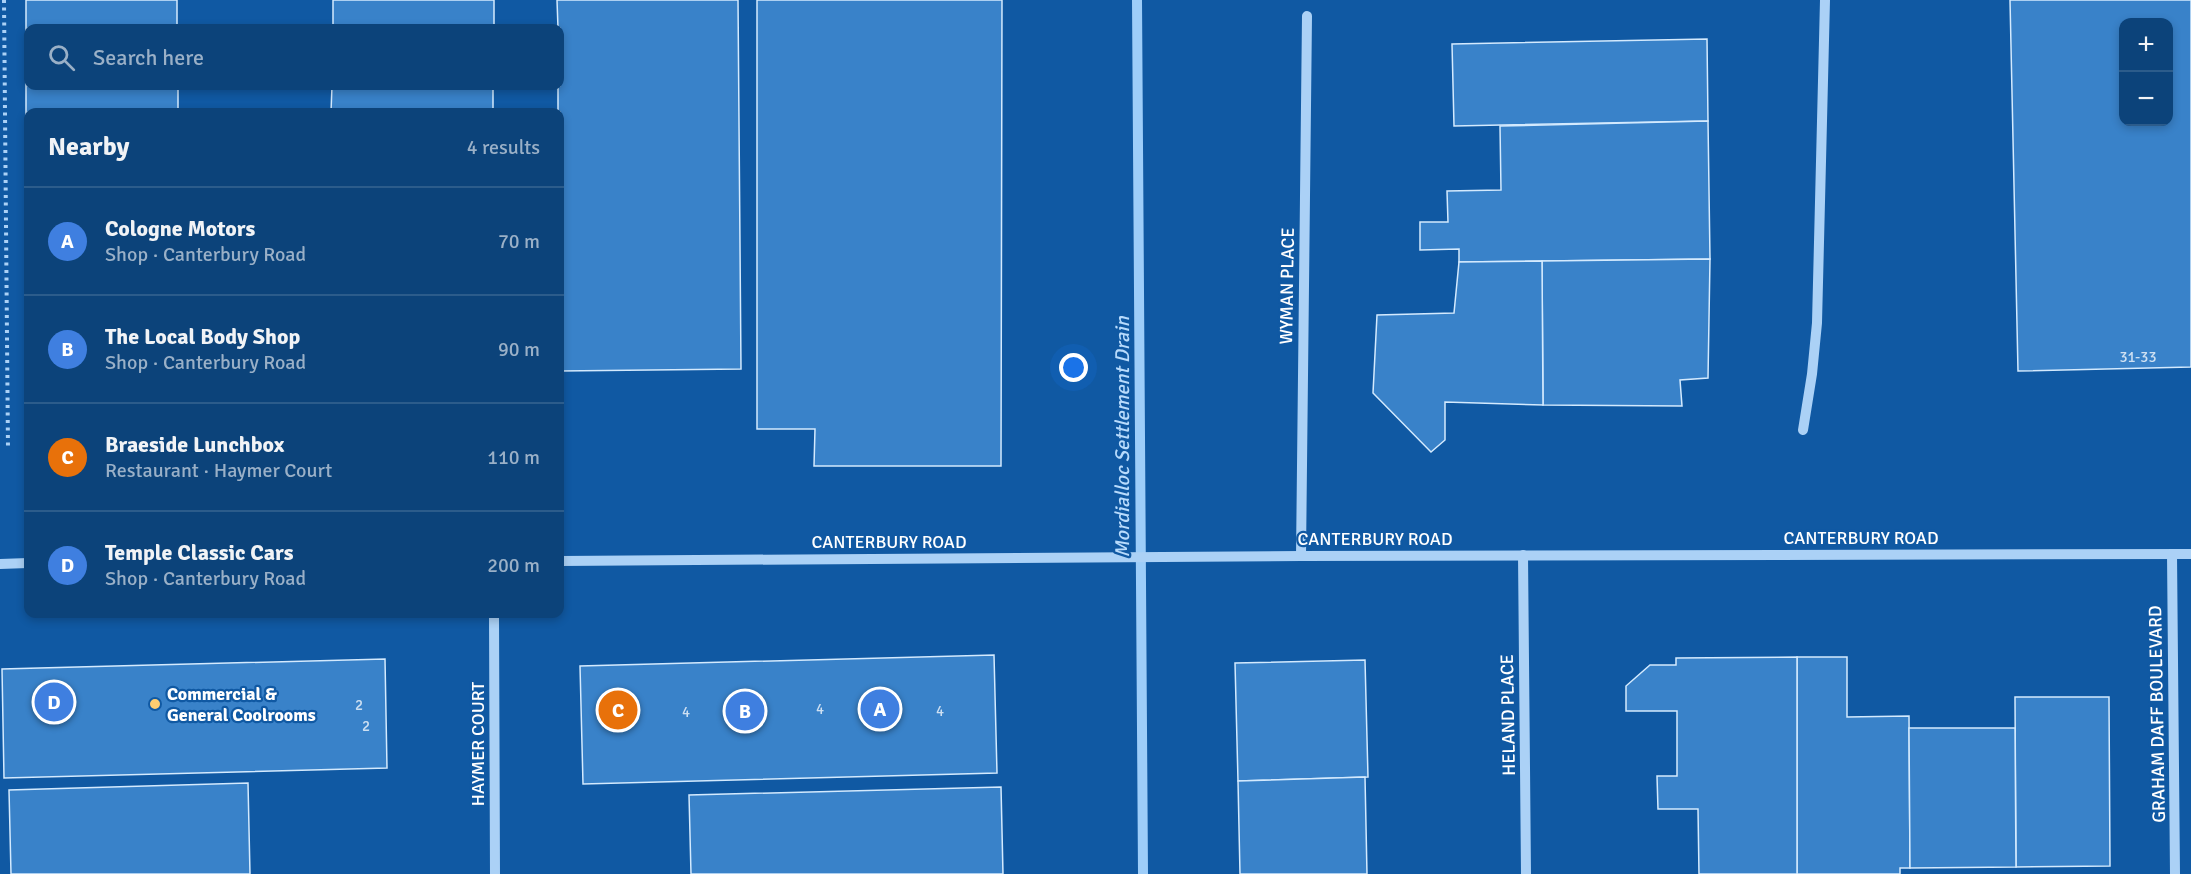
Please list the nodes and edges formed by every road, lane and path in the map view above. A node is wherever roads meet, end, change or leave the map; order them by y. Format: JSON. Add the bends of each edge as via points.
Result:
{"nodes":[{"id":1,"x":4,"y":0,"type":"edge"},
{"id":2,"x":1825,"y":0,"type":"edge"},
{"id":3,"x":1306,"y":16,"type":"dead end"},
{"id":4,"x":1803,"y":430,"type":"dead end"},
{"id":5,"x":9,"y":449,"type":"dead end"},
{"id":6,"x":2172,"y":554,"type":"junction"},
{"id":7,"x":2191,"y":554,"type":"edge"},
{"id":8,"x":1523,"y":555,"type":"junction"},
{"id":9,"x":1301,"y":556,"type":"junction"},
{"id":10,"x":564,"y":561,"type":"edge"},
{"id":11,"x":24,"y":563,"type":"edge"},
{"id":12,"x":0,"y":564,"type":"edge"},
{"id":13,"x":494,"y":618,"type":"edge"},
{"id":14,"x":495,"y":874,"type":"edge"},
{"id":15,"x":1526,"y":874,"type":"edge"},
{"id":16,"x":2175,"y":874,"type":"edge"}],
"edges":[{"from":1,"to":5,"type":"path"},
{"from":2,"to":4,"type":"street","via":[[1817,323]]},
{"from":3,"to":9,"type":"street","name":"WYMAN PLACE"},
{"from":6,"to":7,"type":"street","name":"CANTERBURY ROAD"},
{"from":6,"to":8,"type":"street","name":"CANTERBURY ROAD"},
{"from":6,"to":16,"type":"street","name":"GRAHAM DAFF BOULEVARD"},
{"from":8,"to":9,"type":"street","name":"CANTERBURY ROAD"},
{"from":8,"to":15,"type":"street","name":"HELAND PLACE"},
{"from":9,"to":10,"type":"street","name":"CANTERBURY ROAD"},
{"from":11,"to":12,"type":"street"},
{"from":13,"to":14,"type":"street","name":"HAYMER COURT"}]}
